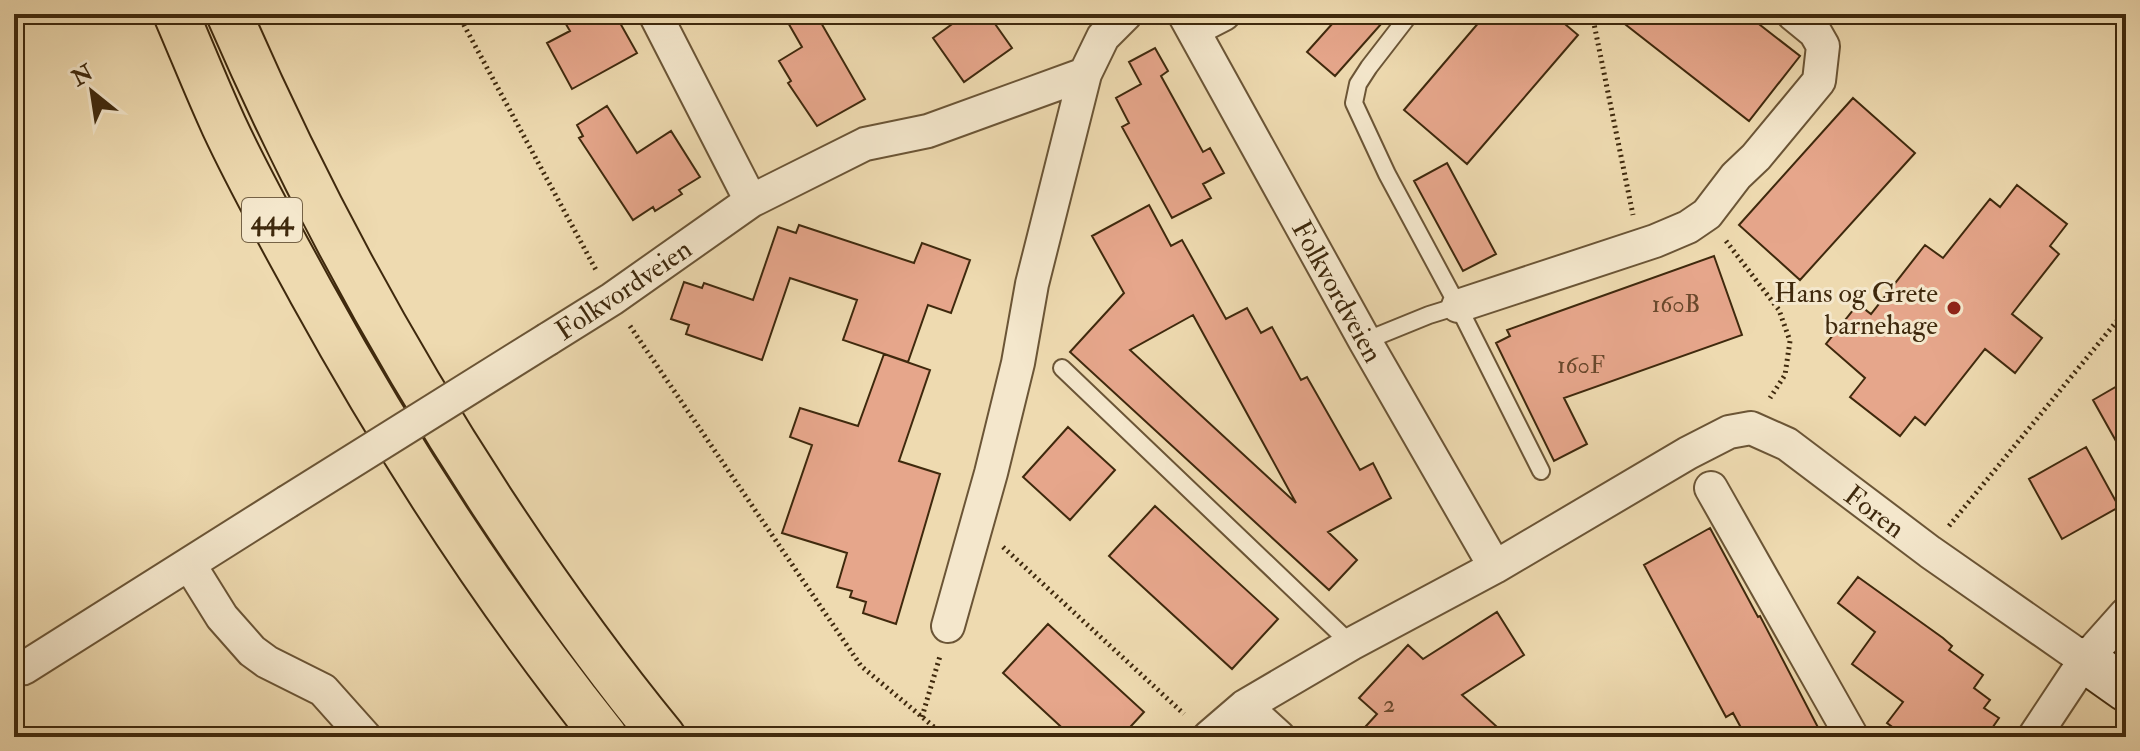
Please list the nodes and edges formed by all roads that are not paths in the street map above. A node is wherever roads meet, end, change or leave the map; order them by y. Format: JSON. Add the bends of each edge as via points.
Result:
{"nodes":[{"id":1,"x":176,"y":14,"type":"edge"},
{"id":2,"x":229,"y":14,"type":"edge"},
{"id":3,"x":655,"y":14,"type":"edge"},
{"id":4,"x":1126,"y":14,"type":"edge"},
{"id":5,"x":1224,"y":14,"type":"edge"},
{"id":6,"x":1410,"y":14,"type":"edge"},
{"id":7,"x":1793,"y":14,"type":"edge"},
{"id":8,"x":1188,"y":22,"type":"edge"},
{"id":9,"x":1085,"y":74,"type":"junction"},
{"id":10,"x":751,"y":201,"type":"junction"},
{"id":11,"x":1458,"y":306,"type":"junction"},
{"id":12,"x":1365,"y":341,"type":"junction"},
{"id":13,"x":1062,"y":368,"type":"dead end"},
{"id":14,"x":1541,"y":471,"type":"dead end"},
{"id":15,"x":1711,"y":488,"type":"dead end"},
{"id":16,"x":189,"y":564,"type":"junction"},
{"id":17,"x":1495,"y":567,"type":"junction"},
{"id":18,"x":2126,"y":614,"type":"edge"},
{"id":19,"x":948,"y":626,"type":"road end"},
{"id":20,"x":1351,"y":644,"type":"junction"},
{"id":21,"x":2085,"y":660,"type":"junction"},
{"id":22,"x":14,"y":662,"type":"edge"},
{"id":23,"x":2126,"y":689,"type":"edge"},
{"id":24,"x":1245,"y":706,"type":"junction"},
{"id":25,"x":1198,"y":727,"type":"edge"},
{"id":26,"x":365,"y":737,"type":"edge"},
{"id":27,"x":605,"y":737,"type":"edge"},
{"id":28,"x":663,"y":737,"type":"edge"},
{"id":29,"x":1279,"y":737,"type":"edge"},
{"id":30,"x":1852,"y":737,"type":"edge"},
{"id":31,"x":2034,"y":737,"type":"edge"}],
"edges":[{"from":1,"to":27,"type":"highway","number":"444","via":[[224,127],[403,453],[465,550]]},
{"from":2,"to":28,"type":"highway","number":"444","via":[[270,109],[422,394],[535,567]]},
{"from":3,"to":10,"type":"street"},
{"from":4,"to":9,"type":"street","via":[[1103,37]]},
{"from":5,"to":8,"type":"street"},
{"from":6,"to":11,"type":"lane","via":[[1358,84],[1354,103]]},
{"from":7,"to":11,"type":"street","via":[[1823,46],[1819,81],[1707,214],[1639,247]]},
{"from":8,"to":12,"type":"street","name":"Folkvordveien"},
{"from":9,"to":10,"type":"street","name":"Folkvordveien","via":[[928,131],[865,144]]},
{"from":9,"to":19,"type":"street","via":[[1032,284],[1018,363]]},
{"from":10,"to":16,"type":"street","name":"Folkvordveien","bridge":true,"via":[[612,299]]},
{"from":11,"to":12,"type":"lane"},
{"from":11,"to":14,"type":"lane"},
{"from":12,"to":17,"type":"street","name":"Folkvordveien"},
{"from":13,"to":20,"type":"lane"},
{"from":15,"to":30,"type":"street"},
{"from":16,"to":22,"type":"street","name":"Folkvordveien","via":[[24,668]]},
{"from":16,"to":26,"type":"street","via":[[222,617],[252,651],[323,690]]},
{"from":17,"to":20,"type":"street"},
{"from":17,"to":21,"type":"street","name":"Foren","via":[[1729,432],[1751,428],[1787,444]]},
{"from":18,"to":21,"type":"street"},
{"from":20,"to":24,"type":"street"},
{"from":21,"to":23,"type":"street","name":"Foren"},
{"from":21,"to":31,"type":"street"},
{"from":24,"to":25,"type":"street"},
{"from":24,"to":29,"type":"street"}]}
